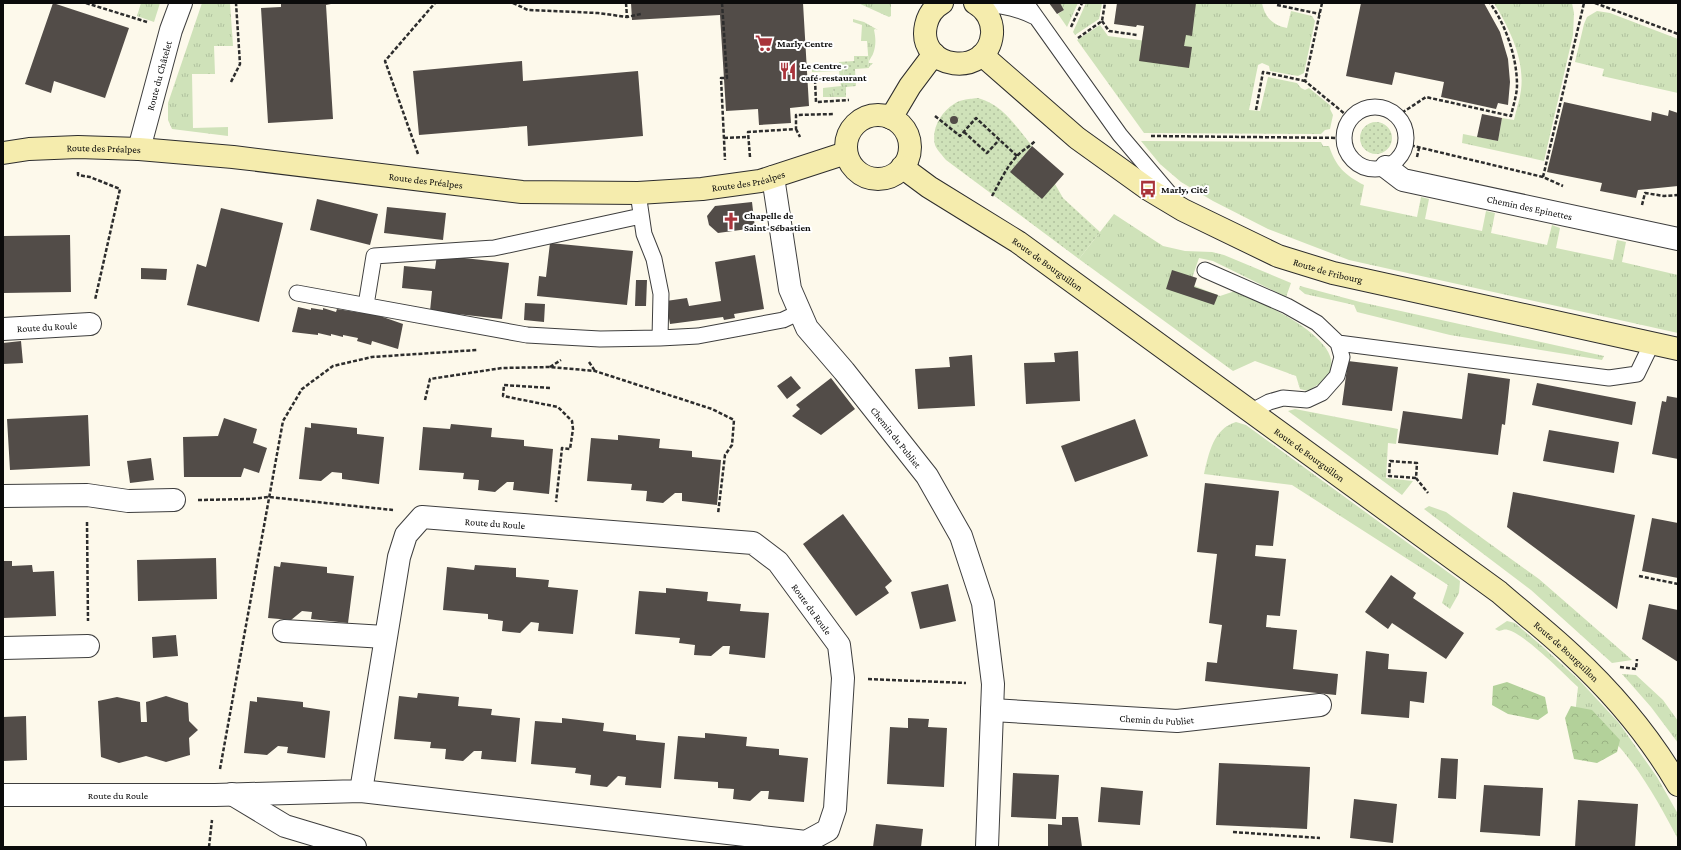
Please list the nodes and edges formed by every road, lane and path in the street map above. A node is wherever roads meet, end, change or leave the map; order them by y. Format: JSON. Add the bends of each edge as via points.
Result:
{"nodes":[{"id":1,"x":86,"y":3,"type":"edge"},
{"id":2,"x":181,"y":3,"type":"edge"},
{"id":3,"x":236,"y":3,"type":"edge"},
{"id":4,"x":435,"y":3,"type":"edge"},
{"id":5,"x":513,"y":3,"type":"edge"},
{"id":6,"x":626,"y":3,"type":"edge"},
{"id":7,"x":722,"y":3,"type":"edge"},
{"id":8,"x":942,"y":3,"type":"edge"},
{"id":9,"x":1026,"y":3,"type":"edge"},
{"id":10,"x":1082,"y":3,"type":"edge"},
{"id":11,"x":1105,"y":3,"type":"edge"},
{"id":12,"x":1322,"y":3,"type":"edge"},
{"id":13,"x":1490,"y":3,"type":"edge"},
{"id":14,"x":1584,"y":3,"type":"edge"},
{"id":15,"x":1595,"y":3,"type":"edge"},
{"id":16,"x":977,"y":4,"type":"edge"},
{"id":17,"x":1277,"y":5,"type":"dead end"},
{"id":18,"x":641,"y":14,"type":"dead end"},
{"id":19,"x":1320,"y":14,"type":"junction"},
{"id":20,"x":627,"y":17,"type":"junction"},
{"id":21,"x":1036,"y":17,"type":"junction"},
{"id":22,"x":1102,"y":20,"type":"junction"},
{"id":23,"x":172,"y":30,"type":"junction"},
{"id":24,"x":1069,"y":33,"type":"dead end"},
{"id":25,"x":1678,"y":34,"type":"edge"},
{"id":26,"x":1137,"y":35,"type":"dead end"},
{"id":27,"x":1074,"y":41,"type":"dead end"},
{"id":28,"x":934,"y":54,"type":"junction"},
{"id":29,"x":982,"y":55,"type":"junction"},
{"id":30,"x":833,"y":78,"type":"dead end"},
{"id":31,"x":1305,"y":81,"type":"junction"},
{"id":32,"x":231,"y":82,"type":"dead end"},
{"id":33,"x":850,"y":100,"type":"dead end"},
{"id":34,"x":1256,"y":110,"type":"dead end"},
{"id":35,"x":834,"y":114,"type":"dead end"},
{"id":36,"x":935,"y":116,"type":"dead end"},
{"id":37,"x":1397,"y":116,"type":"junction"},
{"id":38,"x":891,"y":118,"type":"junction"},
{"id":39,"x":1351,"y":119,"type":"junction"},
{"id":40,"x":796,"y":129,"type":"junction"},
{"id":41,"x":964,"y":132,"type":"junction"},
{"id":42,"x":1148,"y":136,"type":"dead end"},
{"id":43,"x":749,"y":137,"type":"junction"},
{"id":44,"x":800,"y":137,"type":"dead end"},
{"id":45,"x":724,"y":138,"type":"junction"},
{"id":46,"x":1344,"y":138,"type":"junction"},
{"id":47,"x":999,"y":140,"type":"junction"},
{"id":48,"x":1035,"y":141,"type":"dead end"},
{"id":49,"x":1406,"y":144,"type":"junction"},
{"id":50,"x":139,"y":149,"type":"junction"},
{"id":51,"x":3,"y":153,"type":"edge"},
{"id":52,"x":846,"y":153,"type":"junction"},
{"id":53,"x":418,"y":156,"type":"dead end"},
{"id":54,"x":1017,"y":156,"type":"junction"},
{"id":55,"x":750,"y":157,"type":"dead end"},
{"id":56,"x":725,"y":163,"type":"dead end"},
{"id":57,"x":902,"y":167,"type":"junction"},
{"id":58,"x":1386,"y":167,"type":"junction"},
{"id":59,"x":78,"y":170,"type":"dead end"},
{"id":60,"x":773,"y":177,"type":"junction"},
{"id":61,"x":1543,"y":177,"type":"junction"},
{"id":62,"x":1570,"y":189,"type":"dead end"},
{"id":63,"x":638,"y":193,"type":"junction"},
{"id":64,"x":1678,"y":195,"type":"edge"},
{"id":65,"x":990,"y":200,"type":"dead end"},
{"id":66,"x":1642,"y":208,"type":"dead end"},
{"id":67,"x":1183,"y":210,"type":"junction"},
{"id":68,"x":641,"y":216,"type":"junction"},
{"id":69,"x":1678,"y":239,"type":"edge"},
{"id":70,"x":1205,"y":270,"type":"dead end"},
{"id":71,"x":296,"y":293,"type":"dead end"},
{"id":72,"x":366,"y":305,"type":"junction"},
{"id":73,"x":800,"y":312,"type":"junction"},
{"id":74,"x":90,"y":324,"type":"joint"},
{"id":75,"x":3,"y":329,"type":"edge"},
{"id":76,"x":660,"y":338,"type":"junction"},
{"id":77,"x":1652,"y":343,"type":"junction"},
{"id":78,"x":1338,"y":344,"type":"junction"},
{"id":79,"x":1678,"y":349,"type":"edge"},
{"id":80,"x":480,"y":350,"type":"dead end"},
{"id":81,"x":550,"y":388,"type":"dead end"},
{"id":82,"x":425,"y":400,"type":"dead end"},
{"id":83,"x":1252,"y":411,"type":"junction"},
{"id":84,"x":1416,"y":478,"type":"junction"},
{"id":85,"x":1428,"y":493,"type":"dead end"},
{"id":86,"x":87,"y":495,"type":"junction"},
{"id":87,"x":3,"y":496,"type":"edge"},
{"id":88,"x":269,"y":497,"type":"junction"},
{"id":89,"x":174,"y":500,"type":"joint"},
{"id":90,"x":422,"y":517,"type":"junction"},
{"id":91,"x":553,"y":527,"type":"junction"},
{"id":92,"x":715,"y":540,"type":"junction"},
{"id":93,"x":1639,"y":576,"type":"dead end"},
{"id":94,"x":1678,"y":584,"type":"edge"},
{"id":95,"x":284,"y":631,"type":"dead end"},
{"id":96,"x":385,"y":637,"type":"junction"},
{"id":97,"x":88,"y":646,"type":"joint"},
{"id":98,"x":3,"y":648,"type":"edge"},
{"id":99,"x":1637,"y":658,"type":"dead end"},
{"id":100,"x":1621,"y":666,"type":"dead end"},
{"id":101,"x":842,"y":678,"type":"junction"},
{"id":102,"x":993,"y":684,"type":"junction"},
{"id":103,"x":1320,"y":705,"type":"dead end"},
{"id":104,"x":992,"y":710,"type":"junction"},
{"id":105,"x":1678,"y":785,"type":"edge"},
{"id":106,"x":361,"y":791,"type":"junction"},
{"id":107,"x":224,"y":795,"type":"junction"},
{"id":108,"x":3,"y":796,"type":"edge"},
{"id":109,"x":1233,"y":832,"type":"dead end"},
{"id":110,"x":1320,"y":838,"type":"dead end"},
{"id":111,"x":209,"y":847,"type":"edge"},
{"id":112,"x":355,"y":847,"type":"edge"},
{"id":113,"x":987,"y":847,"type":"edge"}],
"edges":[{"from":1,"to":23,"type":"path"},
{"from":2,"to":23,"type":"street","name":"Route du Châtelet"},
{"from":3,"to":32,"type":"path","via":[[240,64]]},
{"from":4,"to":53,"type":"path","via":[[385,62]]},
{"from":5,"to":20,"type":"path","via":[[528,10]]},
{"from":6,"to":20,"type":"path"},
{"from":7,"to":45,"type":"path","via":[[727,78],[721,78]]},
{"from":8,"to":28,"type":"main road","via":[[932,11],[925,29],[927,44]]},
{"from":9,"to":21,"type":"lane"},
{"from":10,"to":24,"type":"path"},
{"from":11,"to":22,"type":"path"},
{"from":12,"to":19,"type":"path"},
{"from":13,"to":37,"type":"path","via":[[1506,35],[1515,63],[1517,86],[1511,116],[1426,97]]},
{"from":14,"to":61,"type":"path"},
{"from":15,"to":25,"type":"path"},
{"from":16,"to":21,"type":"lane","via":[[1012,7]]},
{"from":16,"to":29,"type":"main road","via":[[985,11],[991,26],[990,42]]},
{"from":17,"to":19,"type":"path"},
{"from":18,"to":20,"type":"path"},
{"from":19,"to":31,"type":"path"},
{"from":21,"to":67,"type":"lane","via":[[1120,135]]},
{"from":22,"to":26,"type":"path","via":[[1109,31]]},
{"from":22,"to":27,"type":"path"},
{"from":23,"to":50,"type":"street","name":"Route du Châtelet"},
{"from":28,"to":29,"type":"main road","via":[[947,63],[954,64],[969,63]]},
{"from":28,"to":38,"type":"main road","via":[[910,86]]},
{"from":29,"to":67,"type":"main road","name":"Route de Fribourg","via":[[1077,138],[1142,185]]},
{"from":30,"to":33,"type":"path","via":[[814,80],[816,102]]},
{"from":31,"to":34,"type":"path","via":[[1263,72]]},
{"from":31,"to":39,"type":"path"},
{"from":35,"to":40,"type":"path","via":[[796,116]]},
{"from":36,"to":41,"type":"path","via":[[960,136]]},
{"from":37,"to":39,"type":"lane","via":[[1388,110],[1368,108],[1358,112]]},
{"from":37,"to":49,"type":"lane","via":[[1403,124]]},
{"from":38,"to":52,"type":"main road","via":[[871,115],[854,125],[845,143]]},
{"from":38,"to":57,"type":"main road","via":[[902,127],[909,139],[910,149]]},
{"from":39,"to":46,"type":"lane"},
{"from":40,"to":43,"type":"path","via":[[748,132]]},
{"from":40,"to":44,"type":"path"},
{"from":41,"to":47,"type":"path","via":[[987,153]]},
{"from":41,"to":47,"type":"path","via":[[976,118]]},
{"from":42,"to":46,"type":"path"},
{"from":43,"to":45,"type":"path"},
{"from":43,"to":55,"type":"path"},
{"from":45,"to":56,"type":"path"},
{"from":46,"to":58,"type":"lane","via":[[1346,147],[1357,163],[1371,168]]},
{"from":47,"to":54,"type":"path"},
{"from":48,"to":54,"type":"path"},
{"from":49,"to":58,"type":"lane","via":[[1402,154]]},
{"from":49,"to":61,"type":"path"},
{"from":50,"to":51,"type":"main road","name":"Route des Préalpes","via":[[78,147]]},
{"from":50,"to":63,"type":"main road","name":"Route des Préalpes","via":[[233,157],[522,192]]},
{"from":52,"to":57,"type":"main road","via":[[856,171],[875,179],[895,174]]},
{"from":52,"to":60,"type":"main road","name":"Route des Préalpes"},
{"from":54,"to":65,"type":"path","via":[[1006,169]]},
{"from":57,"to":83,"type":"main road","name":"Route de Bourguillon","via":[[929,187],[1018,242]]},
{"from":58,"to":69,"type":"street","name":"Chemin des Epinettes","via":[[1403,180]]},
{"from":59,"to":74,"type":"path","via":[[78,175],[120,189]]},
{"from":60,"to":63,"type":"main road","name":"Route des Préalpes","via":[[712,188]]},
{"from":60,"to":73,"type":"street","name":"Chemin du Publiet","via":[[790,289]]},
{"from":61,"to":62,"type":"path"},
{"from":63,"to":68,"type":"lane"},
{"from":64,"to":66,"type":"path","via":[[1645,193]]},
{"from":67,"to":77,"type":"main road","name":"Route de Fribourg","via":[[1278,256],[1333,273]]},
{"from":68,"to":72,"type":"lane","via":[[494,248],[374,256]]},
{"from":68,"to":76,"type":"lane","via":[[661,294]]},
{"from":70,"to":78,"type":"lane","via":[[1288,306],[1317,323]]},
{"from":71,"to":72,"type":"lane"},
{"from":72,"to":76,"type":"lane","via":[[526,335],[600,339]]},
{"from":73,"to":76,"type":"lane","via":[[783,320],[698,336]]},
{"from":73,"to":102,"type":"street","name":"Chemin du Publiet","via":[[807,328],[926,476],[961,536],[984,603]]},
{"from":74,"to":75,"type":"street","name":"Route du Roule"},
{"from":77,"to":78,"type":"lane","via":[[1637,374],[1609,378]]},
{"from":77,"to":79,"type":"main road","name":"Route de Fribourg"},
{"from":78,"to":83,"type":"lane","via":[[1342,357],[1337,376],[1322,393],[1307,400],[1283,398]]},
{"from":80,"to":88,"type":"path","via":[[372,357],[333,366],[302,389],[283,421]]},
{"from":81,"to":91,"type":"path","via":[[504,385],[503,396],[558,407],[572,421],[570,449],[562,448]]},
{"from":82,"to":92,"type":"path","via":[[430,379],[502,368],[550,368],[596,371],[712,409],[734,420],[732,445],[725,455]]},
{"from":83,"to":105,"type":"main road","name":"Route de Bourguillon","via":[[1499,592],[1572,655],[1603,685],[1631,718]]},
{"from":84,"to":84,"type":"path","via":[[1417,463],[1390,461],[1389,476]]},
{"from":84,"to":85,"type":"path"},
{"from":86,"to":87,"type":"street"},
{"from":86,"to":89,"type":"street","via":[[128,502]]},
{"from":86,"to":97,"type":"path"},
{"from":88,"to":89,"type":"path"},
{"from":88,"to":90,"type":"path","via":[[397,510]]},
{"from":88,"to":107,"type":"path"},
{"from":90,"to":91,"type":"street","name":"Route du Roule"},
{"from":90,"to":96,"type":"street","via":[[406,535],[399,557]]},
{"from":91,"to":92,"type":"street","name":"Route du Roule"},
{"from":92,"to":101,"type":"street","name":"Route du Roule","via":[[753,544],[778,562],[839,645]]},
{"from":93,"to":94,"type":"path"},
{"from":95,"to":96,"type":"street"},
{"from":96,"to":106,"type":"street"},
{"from":97,"to":98,"type":"street"},
{"from":99,"to":100,"type":"path","via":[[1636,669]]},
{"from":101,"to":102,"type":"path"},
{"from":101,"to":106,"type":"street","name":"Route du Roule","via":[[835,809],[828,830],[806,842]]},
{"from":102,"to":104,"type":"street","name":"Chemin du Publiet"},
{"from":103,"to":104,"type":"street","name":"Chemin du Publiet","via":[[1177,722]]},
{"from":104,"to":113,"type":"street","name":"Chemin du Publiet"},
{"from":106,"to":107,"type":"street","name":"Route du Roule"},
{"from":107,"to":108,"type":"street","name":"Route du Roule"},
{"from":107,"to":111,"type":"path"},
{"from":107,"to":112,"type":"street","via":[[285,826]]},
{"from":109,"to":110,"type":"path"}]}
